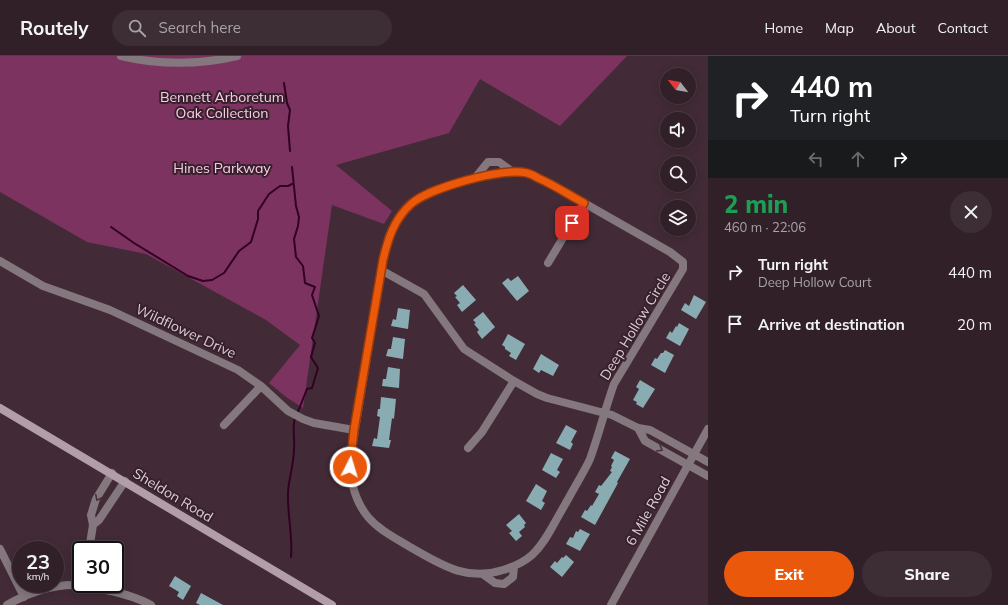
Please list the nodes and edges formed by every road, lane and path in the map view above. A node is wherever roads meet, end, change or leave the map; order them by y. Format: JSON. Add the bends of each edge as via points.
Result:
{"nodes":[{"id":1,"x":121,"y":56,"type":"edge"},
{"id":2,"x":237,"y":56,"type":"edge"},
{"id":3,"x":513,"y":172,"type":"junction"},
{"id":4,"x":474,"y":179,"type":"junction"},
{"id":5,"x":584,"y":203,"type":"junction"},
{"id":6,"x":0,"y":261,"type":"edge"},
{"id":7,"x":548,"y":263,"type":"dead end"},
{"id":8,"x":381,"y":270,"type":"junction"},
{"id":9,"x":514,"y":381,"type":"junction"},
{"id":10,"x":261,"y":386,"type":"junction"},
{"id":11,"x":0,"y":408,"type":"edge"},
{"id":12,"x":604,"y":413,"type":"junction"},
{"id":13,"x":224,"y":426,"type":"dead end"},
{"id":14,"x":638,"y":428,"type":"junction"},
{"id":15,"x":708,"y":429,"type":"edge"},
{"id":16,"x":354,"y":430,"type":"junction"},
{"id":17,"x":468,"y":448,"type":"dead end"},
{"id":18,"x":694,"y":454,"type":"junction"},
{"id":19,"x":708,"y":462,"type":"edge"},
{"id":20,"x":688,"y":465,"type":"junction"},
{"id":21,"x":112,"y":473,"type":"junction"},
{"id":22,"x":708,"y":476,"type":"edge"},
{"id":23,"x":125,"y":481,"type":"junction"},
{"id":24,"x":93,"y":525,"type":"junction"},
{"id":25,"x":90,"y":541,"type":"edge"},
{"id":26,"x":0,"y":549,"type":"edge"},
{"id":27,"x":514,"y":566,"type":"junction"},
{"id":28,"x":484,"y":575,"type":"junction"},
{"id":29,"x":72,"y":586,"type":"edge"},
{"id":30,"x":122,"y":593,"type":"edge"},
{"id":31,"x":24,"y":597,"type":"junction"},
{"id":32,"x":7,"y":605,"type":"edge"},
{"id":33,"x":150,"y":605,"type":"edge"},
{"id":34,"x":332,"y":605,"type":"edge"},
{"id":35,"x":611,"y":605,"type":"edge"}],
"edges":[{"from":1,"to":2,"type":"street","via":[[176,63]]},
{"from":3,"to":4,"type":"street","name":"Deep Hollow Circle"},
{"from":3,"to":4,"type":"street","name":"Deep Hollow Circle","via":[[500,162],[488,162]]},
{"from":3,"to":5,"type":"street","name":"Deep Hollow Circle","via":[[528,173]]},
{"from":4,"to":8,"type":"street","name":"Deep Hollow Circle","via":[[429,192],[411,204],[389,236]]},
{"from":5,"to":7,"type":"street"},
{"from":5,"to":12,"type":"street","name":"Deep Hollow Circle","via":[[683,262],[681,274],[614,384]]},
{"from":6,"to":10,"type":"street","name":"Wildflower Drive","via":[[43,286],[110,310],[238,370]]},
{"from":8,"to":9,"type":"street","via":[[424,294],[464,349]]},
{"from":8,"to":16,"type":"street","name":"Deep Hollow Circle"},
{"from":9,"to":12,"type":"street","via":[[547,398]]},
{"from":9,"to":17,"type":"street","via":[[482,432]]},
{"from":10,"to":13,"type":"street"},
{"from":10,"to":16,"type":"street","name":"Wildflower Drive","via":[[288,411],[303,419]]},
{"from":11,"to":21,"type":"main road","name":"Sheldon Road"},
{"from":12,"to":14,"type":"street"},
{"from":12,"to":27,"type":"street","name":"Deep Hollow Circle","via":[[589,461],[550,532],[531,556]]},
{"from":14,"to":18,"type":"street","via":[[650,430]]},
{"from":14,"to":20,"type":"street","one_way":true,"via":[[645,441]]},
{"from":15,"to":18,"type":"street","name":"6 Mile Road"},
{"from":16,"to":28,"type":"street","name":"Deep Hollow Circle","via":[[350,460],[351,476],[358,499],[368,517],[389,535],[440,564],[464,573]]},
{"from":18,"to":19,"type":"street"},
{"from":18,"to":20,"type":"street","name":"6 Mile Road"},
{"from":20,"to":22,"type":"street"},
{"from":20,"to":35,"type":"street","name":"6 Mile Road"},
{"from":21,"to":23,"type":"main road","name":"Sheldon Road"},
{"from":21,"to":24,"type":"street","one_way":true,"via":[[96,500],[91,515]]},
{"from":23,"to":24,"type":"street"},
{"from":23,"to":34,"type":"main road","name":"Sheldon Road"},
{"from":24,"to":25,"type":"street"},
{"from":26,"to":31,"type":"street"},
{"from":27,"to":28,"type":"street","name":"Deep Hollow Circle"},
{"from":27,"to":28,"type":"street","name":"Deep Hollow Circle","via":[[513,577],[504,584],[495,583]]},
{"from":29,"to":31,"type":"street","via":[[48,588]]},
{"from":30,"to":33,"type":"street"},
{"from":31,"to":32,"type":"street"}]}
